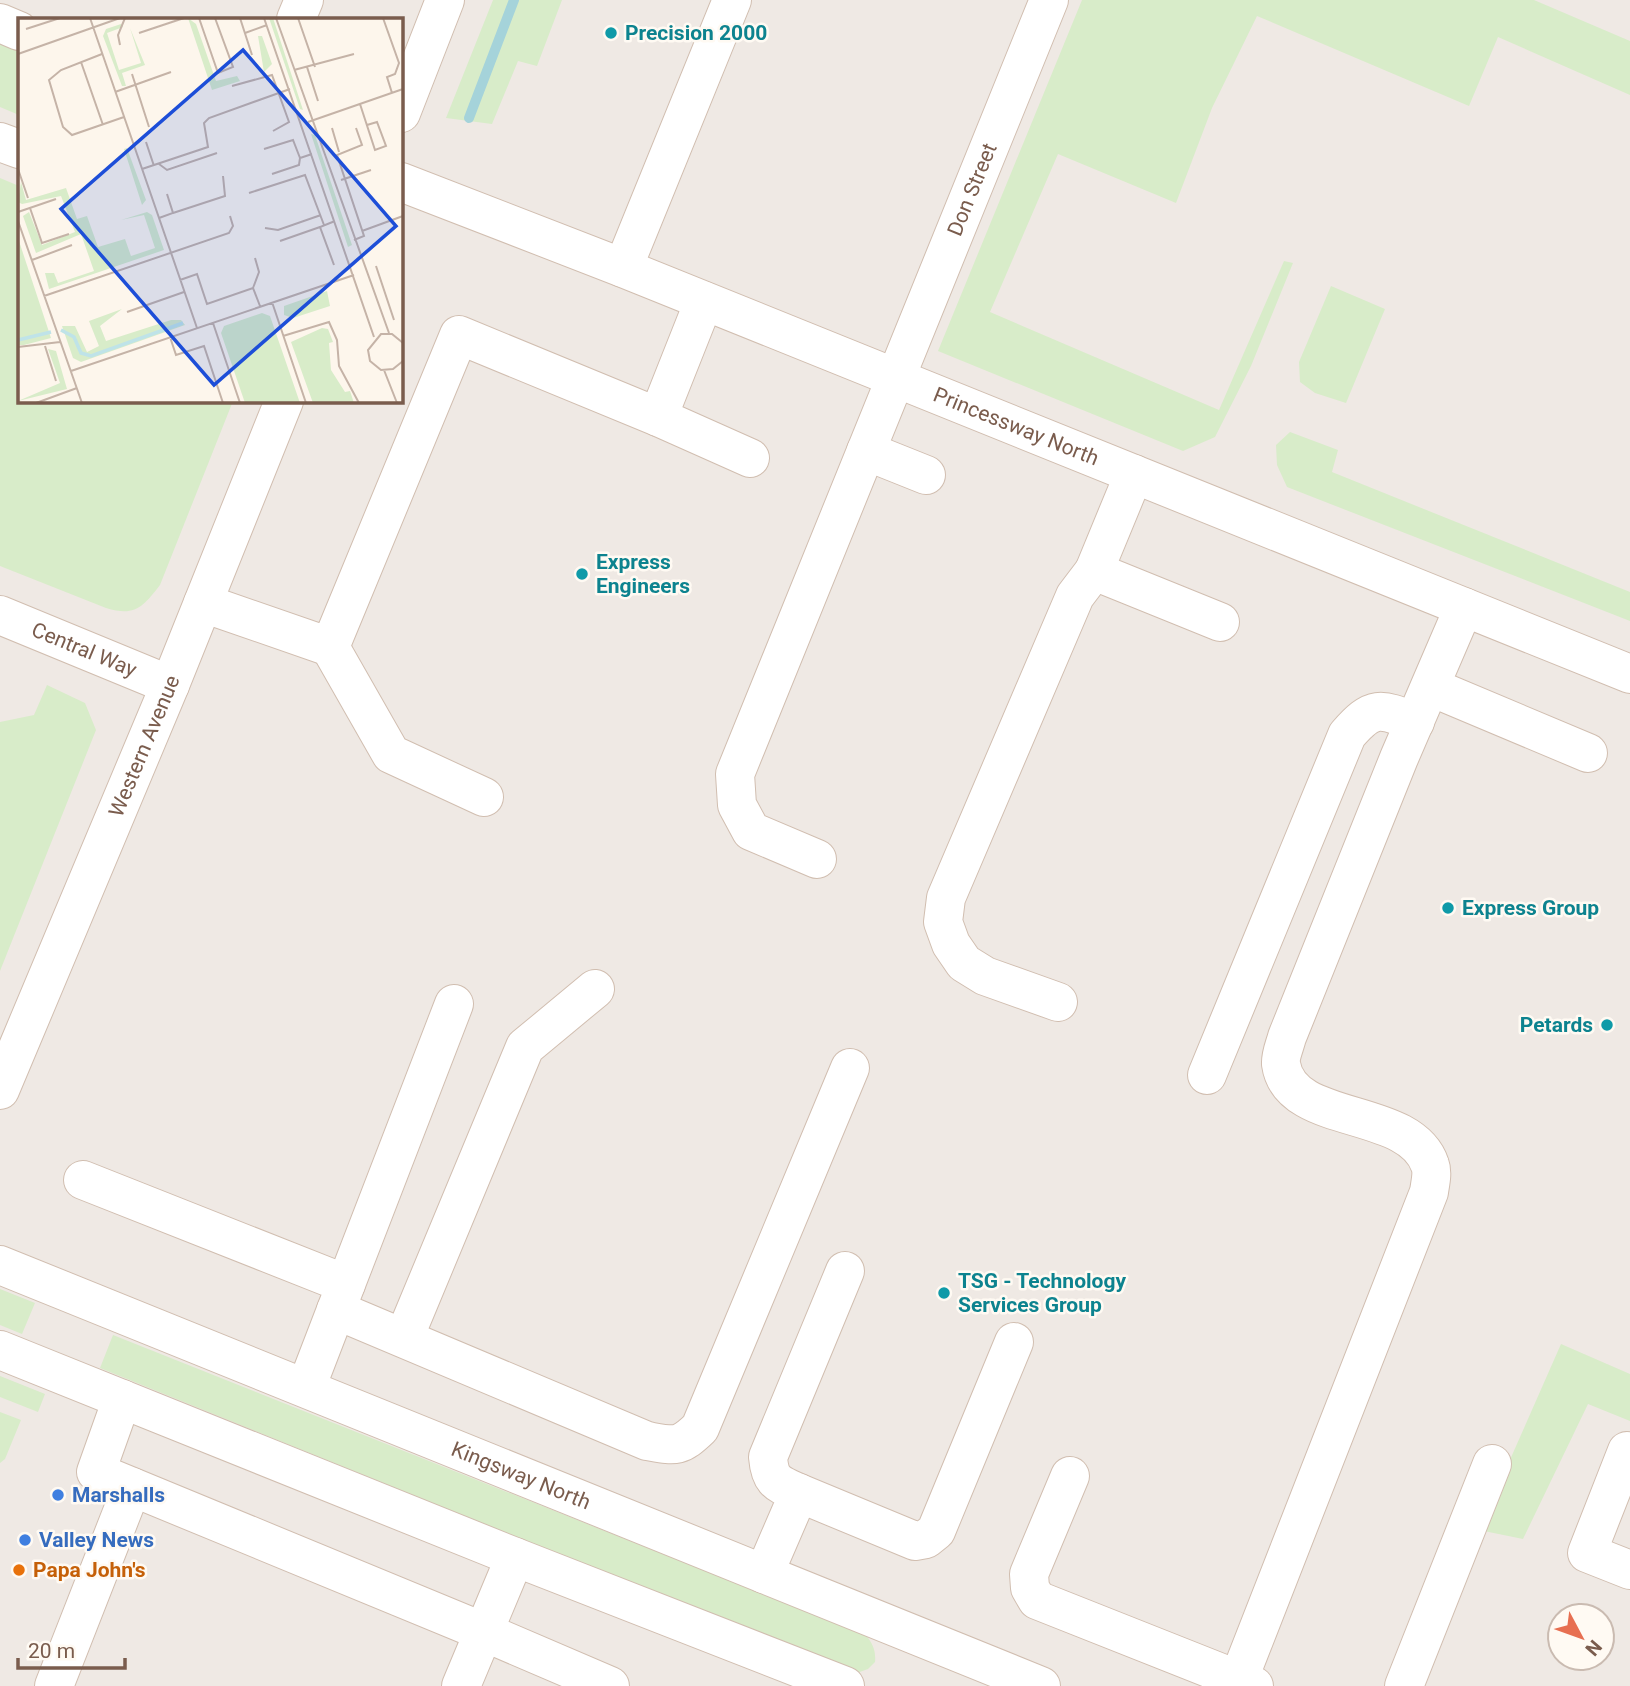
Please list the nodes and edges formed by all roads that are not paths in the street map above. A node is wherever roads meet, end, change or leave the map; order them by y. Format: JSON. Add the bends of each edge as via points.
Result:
{"nodes":[{"id":1,"x":304,"y":0,"type":"edge"},
{"id":2,"x":445,"y":0,"type":"edge"},
{"id":3,"x":732,"y":0,"type":"edge"},
{"id":4,"x":1049,"y":0,"type":"edge"},
{"id":5,"x":296,"y":18,"type":"edge"},
{"id":6,"x":0,"y":23,"type":"edge"},
{"id":7,"x":18,"y":31,"type":"edge"},
{"id":8,"x":402,"y":110,"type":"edge"},
{"id":9,"x":0,"y":142,"type":"edge"},
{"id":10,"x":18,"y":149,"type":"edge"},
{"id":11,"x":402,"y":182,"type":"edge"},
{"id":12,"x":624,"y":268,"type":"junction"},
{"id":13,"x":704,"y":301,"type":"junction"},
{"id":14,"x":896,"y":379,"type":"junction"},
{"id":15,"x":284,"y":402,"type":"edge"},
{"id":16,"x":658,"y":417,"type":"junction"},
{"id":17,"x":866,"y":451,"type":"junction"},
{"id":18,"x":750,"y":458,"type":"dead end"},
{"id":19,"x":1134,"y":474,"type":"junction"},
{"id":20,"x":926,"y":475,"type":"dead end"},
{"id":21,"x":1094,"y":572,"type":"junction"},
{"id":22,"x":203,"y":603,"type":"junction"},
{"id":23,"x":1464,"y":607,"type":"junction"},
{"id":24,"x":0,"y":615,"type":"edge"},
{"id":25,"x":1220,"y":622,"type":"dead end"},
{"id":26,"x":330,"y":647,"type":"junction"},
{"id":27,"x":1630,"y":674,"type":"edge"},
{"id":28,"x":170,"y":685,"type":"junction"},
{"id":29,"x":1430,"y":687,"type":"junction"},
{"id":30,"x":1415,"y":722,"type":"junction"},
{"id":31,"x":1588,"y":753,"type":"dead end"},
{"id":32,"x":484,"y":797,"type":"dead end"},
{"id":33,"x":817,"y":859,"type":"dead end"},
{"id":34,"x":595,"y":989,"type":"dead end"},
{"id":35,"x":1058,"y":1002,"type":"dead end"},
{"id":36,"x":454,"y":1004,"type":"dead end"},
{"id":37,"x":850,"y":1068,"type":"dead end"},
{"id":38,"x":1206,"y":1075,"type":"dead end"},
{"id":39,"x":0,"y":1090,"type":"edge"},
{"id":40,"x":83,"y":1180,"type":"dead end"},
{"id":41,"x":0,"y":1265,"type":"edge"},
{"id":42,"x":845,"y":1271,"type":"dead end"},
{"id":43,"x":341,"y":1297,"type":"junction"},
{"id":44,"x":404,"y":1338,"type":"junction"},
{"id":45,"x":1014,"y":1342,"type":"dead end"},
{"id":46,"x":0,"y":1350,"type":"edge"},
{"id":47,"x":306,"y":1388,"type":"junction"},
{"id":48,"x":122,"y":1399,"type":"junction"},
{"id":49,"x":1630,"y":1452,"type":"edge"},
{"id":50,"x":1492,"y":1464,"type":"dead end"},
{"id":51,"x":1070,"y":1476,"type":"dead end"},
{"id":52,"x":132,"y":1487,"type":"junction"},
{"id":53,"x":799,"y":1493,"type":"junction"},
{"id":54,"x":514,"y":1557,"type":"junction"},
{"id":55,"x":1630,"y":1570,"type":"edge"},
{"id":56,"x":764,"y":1574,"type":"junction"},
{"id":57,"x":484,"y":1632,"type":"junction"},
{"id":58,"x":968,"y":1672,"type":"edge"},
{"id":59,"x":1243,"y":1684,"type":"edge"},
{"id":60,"x":54,"y":1686,"type":"edge"},
{"id":61,"x":461,"y":1686,"type":"edge"},
{"id":62,"x":610,"y":1686,"type":"edge"},
{"id":63,"x":845,"y":1686,"type":"edge"},
{"id":64,"x":1041,"y":1686,"type":"edge"},
{"id":65,"x":1404,"y":1686,"type":"edge"}],
"edges":[{"from":1,"to":5,"type":"street"},
{"from":2,"to":8,"type":"street"},
{"from":3,"to":12,"type":"street"},
{"from":4,"to":14,"type":"street","name":"Don Street"},
{"from":6,"to":7,"type":"street"},
{"from":9,"to":10,"type":"street"},
{"from":11,"to":12,"type":"street","name":"Princessway North"},
{"from":12,"to":13,"type":"street","name":"Princessway North"},
{"from":13,"to":14,"type":"street","name":"Princessway North"},
{"from":13,"to":16,"type":"street"},
{"from":14,"to":17,"type":"street","name":"Don Street"},
{"from":14,"to":19,"type":"street","name":"Princessway North"},
{"from":15,"to":22,"type":"street","name":"Western Avenue"},
{"from":16,"to":18,"type":"street"},
{"from":16,"to":26,"type":"street","via":[[459,335]]},
{"from":17,"to":20,"type":"street"},
{"from":17,"to":33,"type":"street","name":"Don Street","via":[[735,774],[737,804],[751,831]]},
{"from":19,"to":21,"type":"street"},
{"from":19,"to":23,"type":"street","name":"Princessway North"},
{"from":21,"to":25,"type":"street"},
{"from":21,"to":35,"type":"street","via":[[1074,596],[946,898],[943,922],[964,963],[985,976]]},
{"from":22,"to":26,"type":"street"},
{"from":22,"to":28,"type":"street","name":"Western Avenue"},
{"from":23,"to":27,"type":"street","name":"Princessway North"},
{"from":23,"to":29,"type":"street"},
{"from":24,"to":28,"type":"street","name":"Central Way"},
{"from":26,"to":32,"type":"street","via":[[391,754]]},
{"from":28,"to":39,"type":"street","name":"Western Avenue"},
{"from":29,"to":30,"type":"street"},
{"from":29,"to":31,"type":"street"},
{"from":30,"to":38,"type":"street","via":[[1390,712],[1375,712],[1347,735]]},
{"from":30,"to":59,"type":"street","via":[[1281,1061],[1286,1081],[1309,1101],[1400,1132],[1422,1149],[1432,1168],[1429,1192]]},
{"from":34,"to":44,"type":"street","via":[[525,1046]]},
{"from":36,"to":43,"type":"street"},
{"from":37,"to":44,"type":"street","via":[[700,1428],[686,1441],[670,1445],[647,1441]]},
{"from":40,"to":43,"type":"street"},
{"from":41,"to":47,"type":"street","name":"Kingsway North"},
{"from":42,"to":53,"type":"street","via":[[768,1457],[769,1473]]},
{"from":43,"to":44,"type":"street"},
{"from":43,"to":47,"type":"street"},
{"from":45,"to":53,"type":"street","via":[[936,1531],[926,1539],[915,1541]]},
{"from":46,"to":48,"type":"street"},
{"from":47,"to":56,"type":"street","name":"Kingsway North"},
{"from":48,"to":52,"type":"street","via":[[96,1472]]},
{"from":48,"to":54,"type":"street"},
{"from":49,"to":55,"type":"street","via":[[1587,1553]]},
{"from":50,"to":65,"type":"street"},
{"from":51,"to":59,"type":"street","via":[[1029,1574],[1037,1600]]},
{"from":52,"to":57,"type":"street"},
{"from":52,"to":60,"type":"street"},
{"from":53,"to":56,"type":"street"},
{"from":54,"to":57,"type":"street"},
{"from":54,"to":63,"type":"street"},
{"from":56,"to":58,"type":"street","name":"Kingsway North"},
{"from":57,"to":61,"type":"street"},
{"from":57,"to":62,"type":"street"},
{"from":58,"to":64,"type":"street","name":"Kingsway North"}]}
